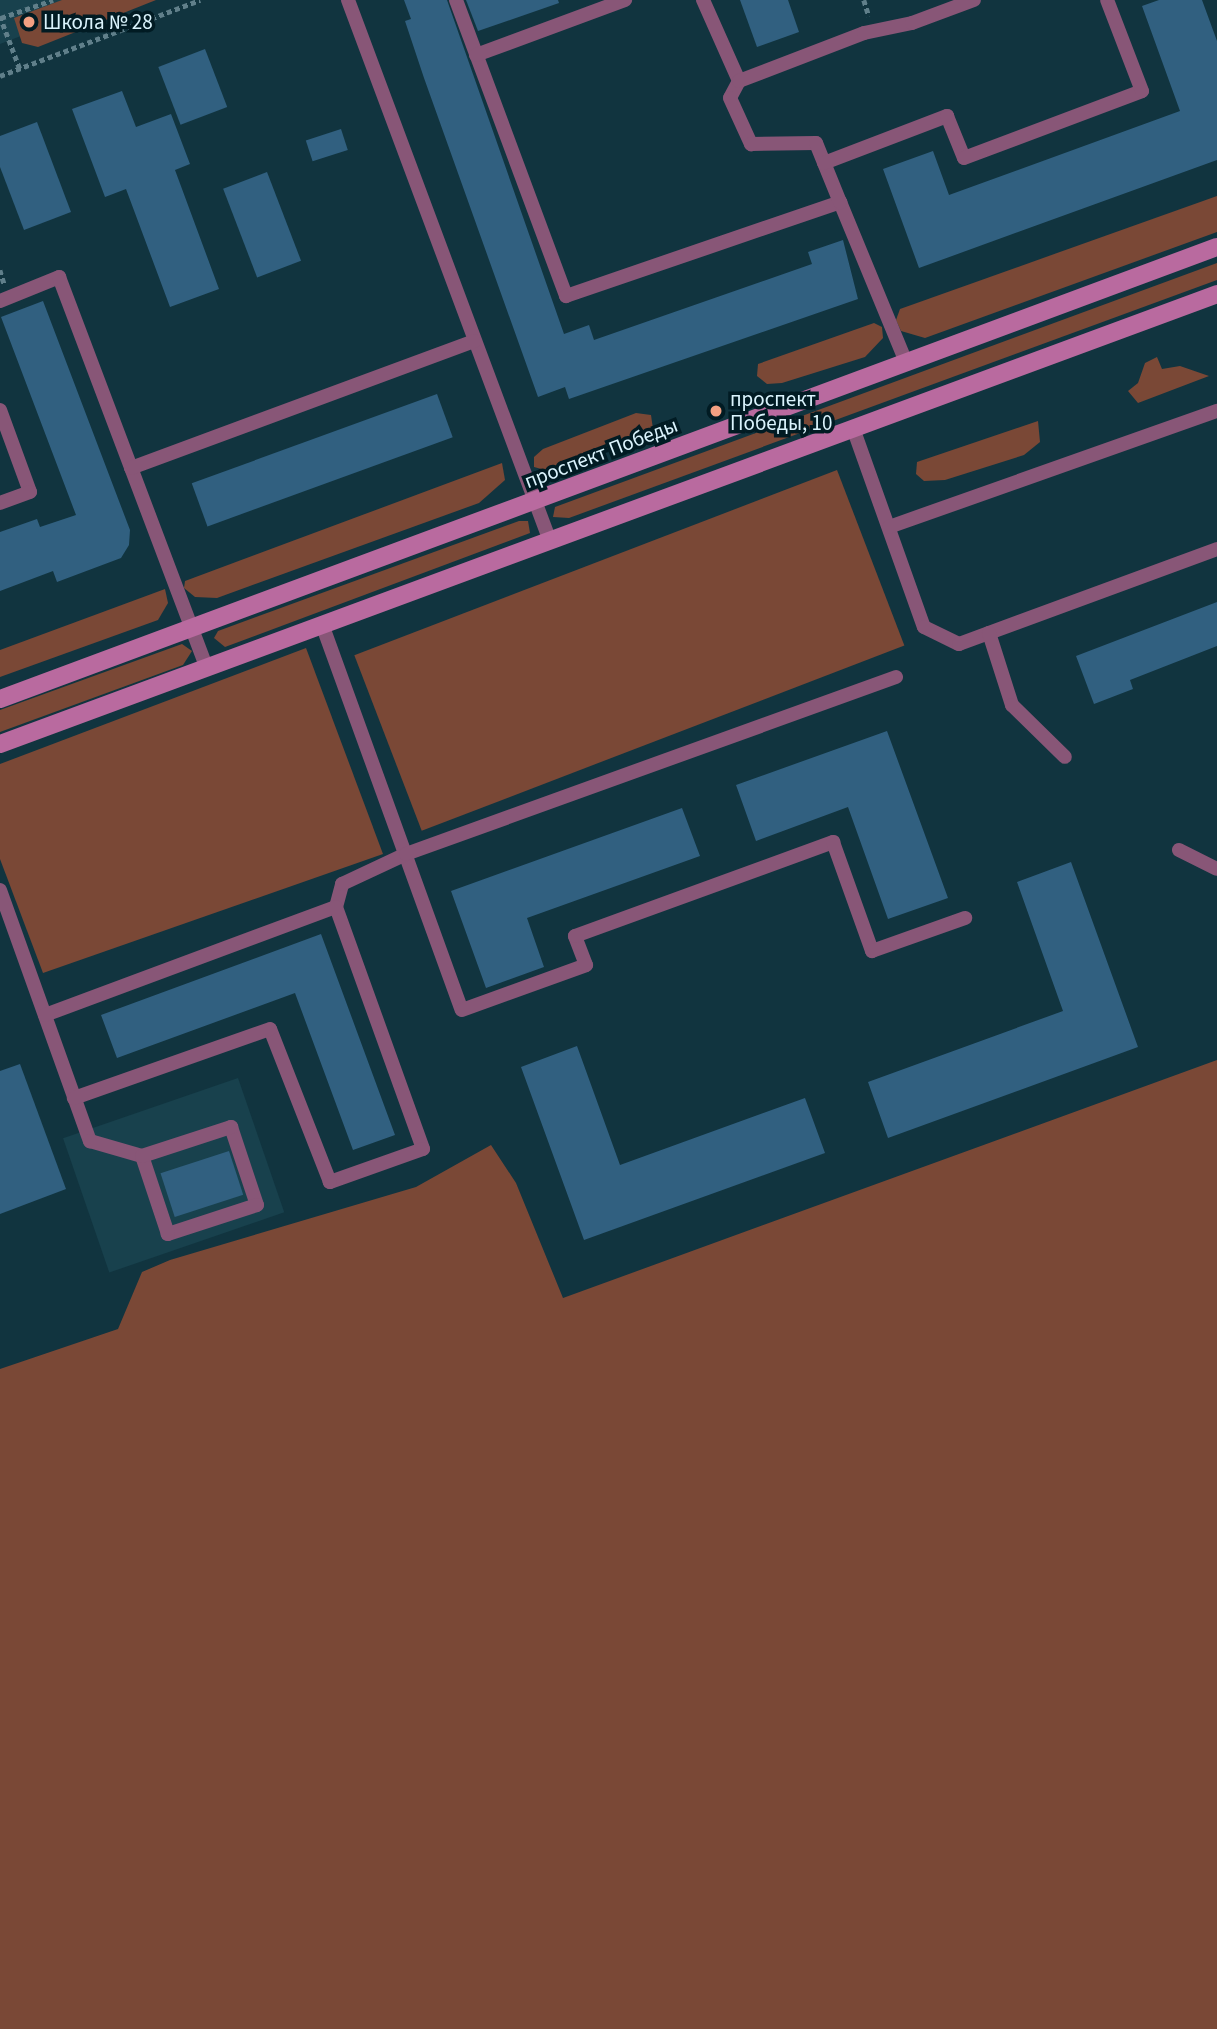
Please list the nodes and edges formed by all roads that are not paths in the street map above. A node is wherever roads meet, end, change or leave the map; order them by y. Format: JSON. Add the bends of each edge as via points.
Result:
{"nodes":[{"id":1,"x":349,"y":0,"type":"edge"},
{"id":2,"x":456,"y":0,"type":"edge"},
{"id":3,"x":625,"y":0,"type":"edge"},
{"id":4,"x":703,"y":0,"type":"edge"},
{"id":5,"x":974,"y":0,"type":"edge"},
{"id":6,"x":1107,"y":0,"type":"edge"},
{"id":7,"x":476,"y":55,"type":"junction"},
{"id":8,"x":739,"y":81,"type":"junction"},
{"id":9,"x":824,"y":163,"type":"junction"},
{"id":10,"x":840,"y":202,"type":"junction"},
{"id":11,"x":1217,"y":247,"type":"edge"},
{"id":12,"x":1217,"y":294,"type":"edge"},
{"id":13,"x":0,"y":301,"type":"edge"},
{"id":14,"x":474,"y":341,"type":"junction"},
{"id":15,"x":906,"y":362,"type":"junction"},
{"id":16,"x":0,"y":410,"type":"edge"},
{"id":17,"x":1217,"y":411,"type":"edge"},
{"id":18,"x":853,"y":428,"type":"junction"},
{"id":19,"x":131,"y":468,"type":"junction"},
{"id":20,"x":535,"y":502,"type":"junction"},
{"id":21,"x":0,"y":503,"type":"edge"},
{"id":22,"x":889,"y":527,"type":"junction"},
{"id":23,"x":550,"y":541,"type":"junction"},
{"id":24,"x":1217,"y":550,"type":"edge"},
{"id":25,"x":323,"y":626,"type":"junction"},
{"id":26,"x":191,"y":628,"type":"junction"},
{"id":27,"x":989,"y":633,"type":"junction"},
{"id":28,"x":207,"y":669,"type":"junction"},
{"id":29,"x":896,"y":677,"type":"dead end"},
{"id":30,"x":0,"y":698,"type":"edge"},
{"id":31,"x":0,"y":744,"type":"edge"},
{"id":32,"x":1065,"y":757,"type":"dead end"},
{"id":33,"x":1178,"y":850,"type":"dead end"},
{"id":34,"x":406,"y":854,"type":"junction"},
{"id":35,"x":1217,"y":869,"type":"edge"},
{"id":36,"x":0,"y":890,"type":"edge"},
{"id":37,"x":337,"y":906,"type":"junction"},
{"id":38,"x":965,"y":918,"type":"dead end"},
{"id":39,"x":45,"y":1015,"type":"junction"},
{"id":40,"x":74,"y":1098,"type":"junction"},
{"id":41,"x":142,"y":1156,"type":"junction"}],
"edges":[{"from":1,"to":14,"type":"lane"},
{"from":2,"to":7,"type":"lane"},
{"from":3,"to":7,"type":"lane"},
{"from":4,"to":8,"type":"lane"},
{"from":5,"to":8,"type":"lane","via":[[912,23],[864,33]]},
{"from":6,"to":9,"type":"lane","via":[[1142,92],[964,158],[947,116]]},
{"from":7,"to":10,"type":"lane","via":[[566,296]]},
{"from":8,"to":9,"type":"lane","via":[[730,98],[751,144],[816,143]]},
{"from":9,"to":10,"type":"lane"},
{"from":10,"to":15,"type":"lane"},
{"from":11,"to":15,"type":"main road","name":"проспект Победы"},
{"from":12,"to":18,"type":"main road"},
{"from":13,"to":19,"type":"lane","via":[[59,277]]},
{"from":14,"to":19,"type":"lane"},
{"from":14,"to":20,"type":"lane"},
{"from":15,"to":20,"type":"main road","name":"проспект Победы"},
{"from":16,"to":21,"type":"lane","via":[[30,492]]},
{"from":17,"to":22,"type":"lane"},
{"from":18,"to":22,"type":"lane"},
{"from":18,"to":23,"type":"main road"},
{"from":19,"to":26,"type":"lane"},
{"from":20,"to":23,"type":"lane"},
{"from":20,"to":26,"type":"main road","name":"проспект Победы"},
{"from":22,"to":27,"type":"lane","via":[[925,627],[959,644]]},
{"from":23,"to":25,"type":"main road"},
{"from":24,"to":27,"type":"lane"},
{"from":25,"to":28,"type":"main road"},
{"from":25,"to":34,"type":"lane"},
{"from":26,"to":28,"type":"lane"},
{"from":26,"to":30,"type":"main road","name":"проспект Победы"},
{"from":27,"to":32,"type":"lane","via":[[1012,705]]},
{"from":28,"to":31,"type":"main road"},
{"from":29,"to":34,"type":"lane"},
{"from":33,"to":35,"type":"lane"},
{"from":34,"to":37,"type":"lane","via":[[342,884]]},
{"from":34,"to":38,"type":"lane","via":[[462,1010],[586,965],[575,936],[833,842],[872,951]]},
{"from":36,"to":39,"type":"lane"},
{"from":37,"to":39,"type":"lane"},
{"from":37,"to":40,"type":"lane","via":[[423,1149],[330,1182],[270,1029]]},
{"from":39,"to":40,"type":"lane"},
{"from":40,"to":41,"type":"lane","via":[[90,1141]]},
{"from":41,"to":41,"type":"lane","via":[[230,1127],[257,1205],[168,1234]]}]}
